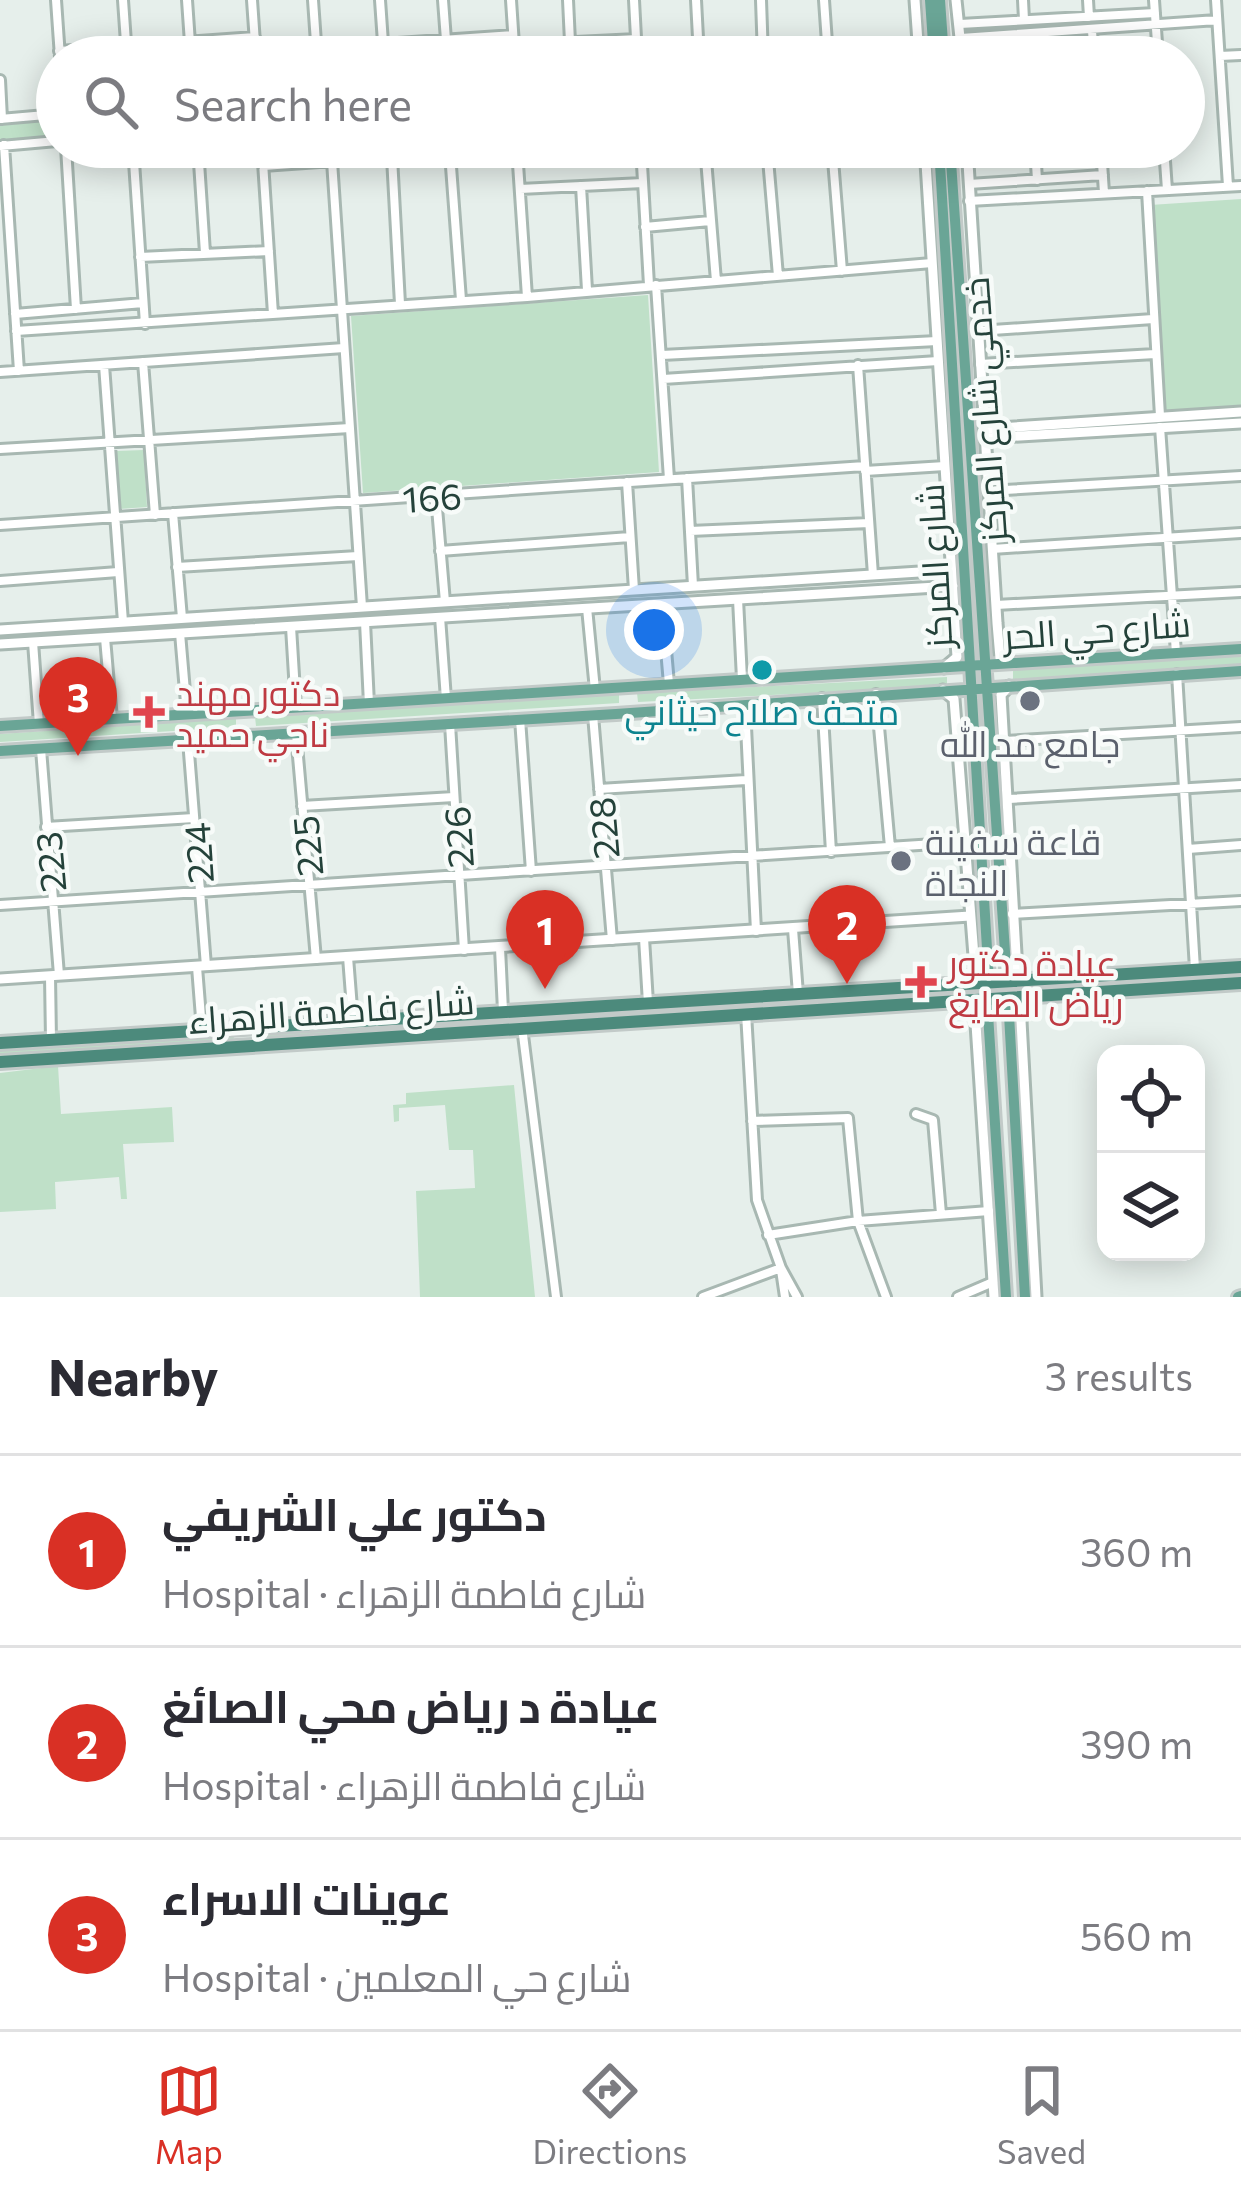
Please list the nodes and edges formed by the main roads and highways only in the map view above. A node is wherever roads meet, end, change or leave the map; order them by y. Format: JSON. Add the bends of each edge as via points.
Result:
{"nodes":[{"id":1,"x":930,"y":0,"type":"edge"},
{"id":2,"x":940,"y":0,"type":"edge"},
{"id":3,"x":933,"y":36,"type":"edge"},
{"id":4,"x":943,"y":36,"type":"edge"},
{"id":5,"x":939,"y":168,"type":"edge"},
{"id":6,"x":952,"y":168,"type":"edge"},
{"id":7,"x":974,"y":281,"type":"road end"},
{"id":8,"x":960,"y":282,"type":"junction"},
{"id":9,"x":1240,"y":650,"type":"edge"},
{"id":10,"x":988,"y":666,"type":"junction"},
{"id":11,"x":963,"y":667,"type":"junction"},
{"id":12,"x":1241,"y":670,"type":"edge"},
{"id":13,"x":989,"y":686,"type":"junction"},
{"id":14,"x":639,"y":687,"type":"junction"},
{"id":15,"x":971,"y":687,"type":"junction"},
{"id":16,"x":616,"y":689,"type":"junction"},
{"id":17,"x":259,"y":710,"type":"junction"},
{"id":18,"x":232,"y":712,"type":"junction"},
{"id":19,"x":642,"y":712,"type":"junction"},
{"id":20,"x":616,"y":714,"type":"junction"},
{"id":21,"x":0,"y":726,"type":"edge"},
{"id":22,"x":259,"y":735,"type":"junction"},
{"id":23,"x":233,"y":737,"type":"junction"},
{"id":24,"x":0,"y":751,"type":"edge"},
{"id":25,"x":978,"y":800,"type":"junction"},
{"id":26,"x":962,"y":802,"type":"road end"},
{"id":27,"x":1241,"y":967,"type":"edge"},
{"id":28,"x":1169,"y":970,"type":"junction"},
{"id":29,"x":1146,"y":972,"type":"junction"},
{"id":30,"x":1010,"y":978,"type":"junction"},
{"id":31,"x":980,"y":980,"type":"junction"},
{"id":32,"x":1241,"y":983,"type":"edge"},
{"id":33,"x":912,"y":987,"type":"junction"},
{"id":34,"x":1168,"y":987,"type":"junction"},
{"id":35,"x":892,"y":988,"type":"junction"},
{"id":36,"x":1148,"y":988,"type":"junction"},
{"id":37,"x":1011,"y":1000,"type":"junction"},
{"id":38,"x":978,"y":1002,"type":"junction"},
{"id":39,"x":912,"y":1003,"type":"junction"},
{"id":40,"x":893,"y":1004,"type":"junction"},
{"id":41,"x":256,"y":1027,"type":"junction"},
{"id":42,"x":233,"y":1028,"type":"junction"},
{"id":43,"x":0,"y":1043,"type":"edge"},
{"id":44,"x":256,"y":1043,"type":"junction"},
{"id":45,"x":234,"y":1045,"type":"junction"},
{"id":46,"x":0,"y":1062,"type":"edge"},
{"id":47,"x":1006,"y":1297,"type":"edge"},
{"id":48,"x":1025,"y":1297,"type":"edge"}],
"edges":[{"from":1,"to":3,"type":"main road"},
{"from":2,"to":4,"type":"main road"},
{"from":5,"to":11,"type":"main road","name":"شارع المركز"},
{"from":6,"to":8,"type":"main road","name":"شارع المركز"},
{"from":7,"to":8,"type":"main road"},
{"from":8,"to":10,"type":"main road","name":"شارع المركز","via":[[991,624]]},
{"from":9,"to":10,"type":"main road","name":"شارع حي الحر"},
{"from":10,"to":11,"type":"main road","name":"شارع حي الحر"},
{"from":10,"to":13,"type":"main road","name":"شارع المركز"},
{"from":11,"to":14,"type":"main road","name":"شارع حي الحر"},
{"from":11,"to":15,"type":"main road","name":"شارع المركز"},
{"from":12,"to":13,"type":"main road","name":"شارع حي الحر"},
{"from":13,"to":15,"type":"main road","name":"شارع حي الحر"},
{"from":13,"to":30,"type":"main road","name":"شارع المركز"},
{"from":14,"to":16,"type":"main road","name":"شارع حي الحر"},
{"from":14,"to":19,"type":"main road","via":[[634,702]]},
{"from":15,"to":19,"type":"main road","name":"شارع حي الحر"},
{"from":15,"to":25,"type":"main road","name":"شارع المركز"},
{"from":16,"to":17,"type":"main road","name":"شارع حي الحر"},
{"from":16,"to":20,"type":"main road","via":[[623,701]]},
{"from":17,"to":18,"type":"main road","name":"شارع حي الحر"},
{"from":17,"to":22,"type":"main road","via":[[252,721]]},
{"from":18,"to":21,"type":"main road","name":"شارع حي الحر"},
{"from":18,"to":23,"type":"main road","via":[[239,724]]},
{"from":19,"to":20,"type":"main road","name":"شارع حي الحر"},
{"from":20,"to":22,"type":"main road","name":"شارع حي الحر"},
{"from":22,"to":23,"type":"main road","name":"شارع حي الحر"},
{"from":23,"to":24,"type":"main road","name":"شارع حي الحر"},
{"from":25,"to":26,"type":"main road"},
{"from":25,"to":31,"type":"main road","name":"شارع المركز"},
{"from":27,"to":28,"type":"highway","name":"شارع فاطمة الزهراء"},
{"from":28,"to":29,"type":"highway","name":"شارع فاطمة الزهراء"},
{"from":28,"to":34,"type":"highway"},
{"from":29,"to":30,"type":"highway","name":"شارع فاطمة الزهراء"},
{"from":29,"to":36,"type":"highway"},
{"from":30,"to":31,"type":"highway","name":"شارع فاطمة الزهراء"},
{"from":31,"to":33,"type":"highway","name":"شارع فاطمة الزهراء"},
{"from":32,"to":34,"type":"highway","name":"شارع فاطمة الزهراء"},
{"from":33,"to":35,"type":"highway","name":"شارع فاطمة الزهراء"},
{"from":33,"to":39,"type":"highway"},
{"from":34,"to":36,"type":"highway","name":"شارع فاطمة الزهراء"},
{"from":35,"to":40,"type":"highway"},
{"from":35,"to":41,"type":"highway","name":"شارع فاطمة الزهراء"},
{"from":36,"to":37,"type":"highway","name":"شارع فاطمة الزهراء"},
{"from":37,"to":38,"type":"highway","name":"شارع فاطمة الزهراء"},
{"from":37,"to":48,"type":"main road"},
{"from":38,"to":39,"type":"highway","name":"شارع فاطمة الزهراء"},
{"from":38,"to":47,"type":"main road"},
{"from":39,"to":40,"type":"highway","name":"شارع فاطمة الزهراء"},
{"from":40,"to":44,"type":"highway","name":"شارع فاطمة الزهراء"},
{"from":41,"to":42,"type":"highway","name":"شارع فاطمة الزهراء"},
{"from":41,"to":44,"type":"highway"},
{"from":42,"to":43,"type":"highway","name":"شارع فاطمة الزهراء"},
{"from":42,"to":45,"type":"highway"},
{"from":44,"to":45,"type":"highway","name":"شارع فاطمة الزهراء"},
{"from":45,"to":46,"type":"highway","name":"شارع فاطمة الزهراء"}]}
